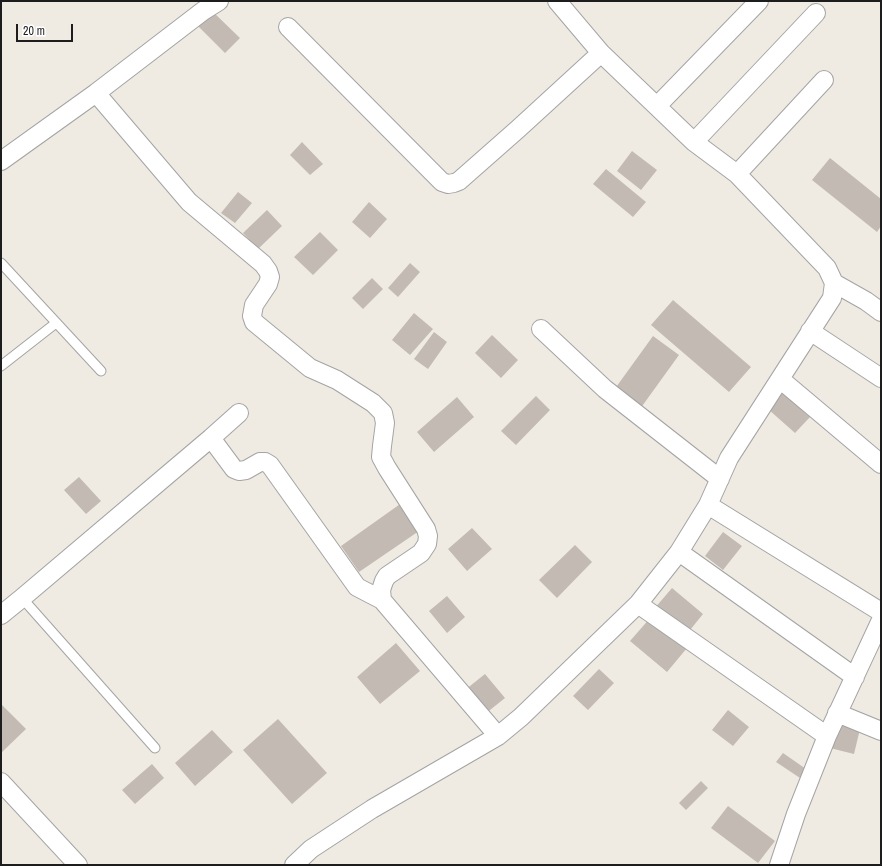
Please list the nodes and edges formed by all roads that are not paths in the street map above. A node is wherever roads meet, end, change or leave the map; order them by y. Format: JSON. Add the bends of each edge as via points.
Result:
{"nodes":[{"id":1,"x":219,"y":1,"type":"edge"},
{"id":2,"x":557,"y":1,"type":"edge"},
{"id":3,"x":759,"y":1,"type":"edge"},
{"id":4,"x":198,"y":6,"type":"edge"},
{"id":5,"x":816,"y":13,"type":"dead end"},
{"id":6,"x":288,"y":27,"type":"dead end"},
{"id":7,"x":601,"y":53,"type":"junction"},
{"id":8,"x":824,"y":80,"type":"dead end"},
{"id":9,"x":96,"y":93,"type":"junction"},
{"id":10,"x":657,"y":106,"type":"junction"},
{"id":11,"x":694,"y":142,"type":"junction"},
{"id":12,"x":1,"y":160,"type":"edge"},
{"id":13,"x":737,"y":174,"type":"junction"},
{"id":14,"x":1,"y":263,"type":"edge"},
{"id":15,"x":834,"y":283,"type":"junction"},
{"id":16,"x":881,"y":312,"type":"edge"},
{"id":17,"x":56,"y":322,"type":"junction"},
{"id":18,"x":541,"y":329,"type":"dead end"},
{"id":19,"x":810,"y":331,"type":"junction"},
{"id":20,"x":1,"y":366,"type":"edge"},
{"id":21,"x":101,"y":371,"type":"dead end"},
{"id":22,"x":881,"y":378,"type":"edge"},
{"id":23,"x":780,"y":379,"type":"junction"},
{"id":24,"x":239,"y":413,"type":"dead end"},
{"id":25,"x":210,"y":438,"type":"junction"},
{"id":26,"x":881,"y":464,"type":"edge"},
{"id":27,"x":720,"y":479,"type":"junction"},
{"id":28,"x":708,"y":504,"type":"junction"},
{"id":29,"x":679,"y":552,"type":"junction"},
{"id":30,"x":22,"y":598,"type":"junction"},
{"id":31,"x":382,"y":600,"type":"junction"},
{"id":32,"x":638,"y":604,"type":"junction"},
{"id":33,"x":881,"y":612,"type":"edge"},
{"id":34,"x":1,"y":615,"type":"edge"},
{"id":35,"x":881,"y":620,"type":"edge"},
{"id":36,"x":855,"y":677,"type":"junction"},
{"id":37,"x":837,"y":713,"type":"junction"},
{"id":38,"x":881,"y":731,"type":"edge"},
{"id":39,"x":498,"y":736,"type":"junction"},
{"id":40,"x":826,"y":736,"type":"junction"},
{"id":41,"x":155,"y":748,"type":"dead end"},
{"id":42,"x":1,"y":782,"type":"edge"},
{"id":43,"x":78,"y":865,"type":"edge"},
{"id":44,"x":294,"y":865,"type":"edge"},
{"id":45,"x":778,"y":865,"type":"edge"}],
"edges":[{"from":1,"to":4,"type":"street"},
{"from":2,"to":7,"type":"street"},
{"from":3,"to":10,"type":"street"},
{"from":4,"to":9,"type":"street"},
{"from":5,"to":11,"type":"street"},
{"from":6,"to":7,"type":"street","via":[[442,182],[448,184],[459,181]]},
{"from":7,"to":10,"type":"street"},
{"from":8,"to":13,"type":"street"},
{"from":9,"to":12,"type":"street"},
{"from":9,"to":31,"type":"street","via":[[189,202],[264,264],[270,277],[254,305],[254,322],[310,368],[337,380],[373,403],[382,413],[385,423],[382,457],[428,536],[427,544],[421,553],[387,576],[381,590]]},
{"from":10,"to":11,"type":"street"},
{"from":11,"to":13,"type":"street"},
{"from":13,"to":15,"type":"street","via":[[827,268]]},
{"from":14,"to":17,"type":"lane"},
{"from":15,"to":16,"type":"street"},
{"from":15,"to":19,"type":"street","via":[[832,298]]},
{"from":17,"to":20,"type":"lane"},
{"from":17,"to":21,"type":"lane"},
{"from":18,"to":27,"type":"street","via":[[605,389]]},
{"from":19,"to":22,"type":"street"},
{"from":19,"to":23,"type":"street"},
{"from":23,"to":26,"type":"street"},
{"from":23,"to":27,"type":"street","via":[[729,458]]},
{"from":24,"to":25,"type":"street"},
{"from":25,"to":30,"type":"street"},
{"from":25,"to":31,"type":"street","via":[[234,469],[246,470],[260,462],[270,465],[357,587]]},
{"from":27,"to":28,"type":"street"},
{"from":28,"to":29,"type":"street"},
{"from":28,"to":33,"type":"street"},
{"from":29,"to":32,"type":"street"},
{"from":29,"to":36,"type":"street"},
{"from":30,"to":34,"type":"street"},
{"from":30,"to":41,"type":"lane"},
{"from":31,"to":39,"type":"street"},
{"from":32,"to":39,"type":"street"},
{"from":32,"to":40,"type":"street"},
{"from":35,"to":36,"type":"street"},
{"from":36,"to":37,"type":"street"},
{"from":37,"to":38,"type":"street"},
{"from":37,"to":40,"type":"street"},
{"from":39,"to":44,"type":"street","via":[[372,809],[311,849]]},
{"from":40,"to":45,"type":"street"},
{"from":42,"to":43,"type":"street"}]}
